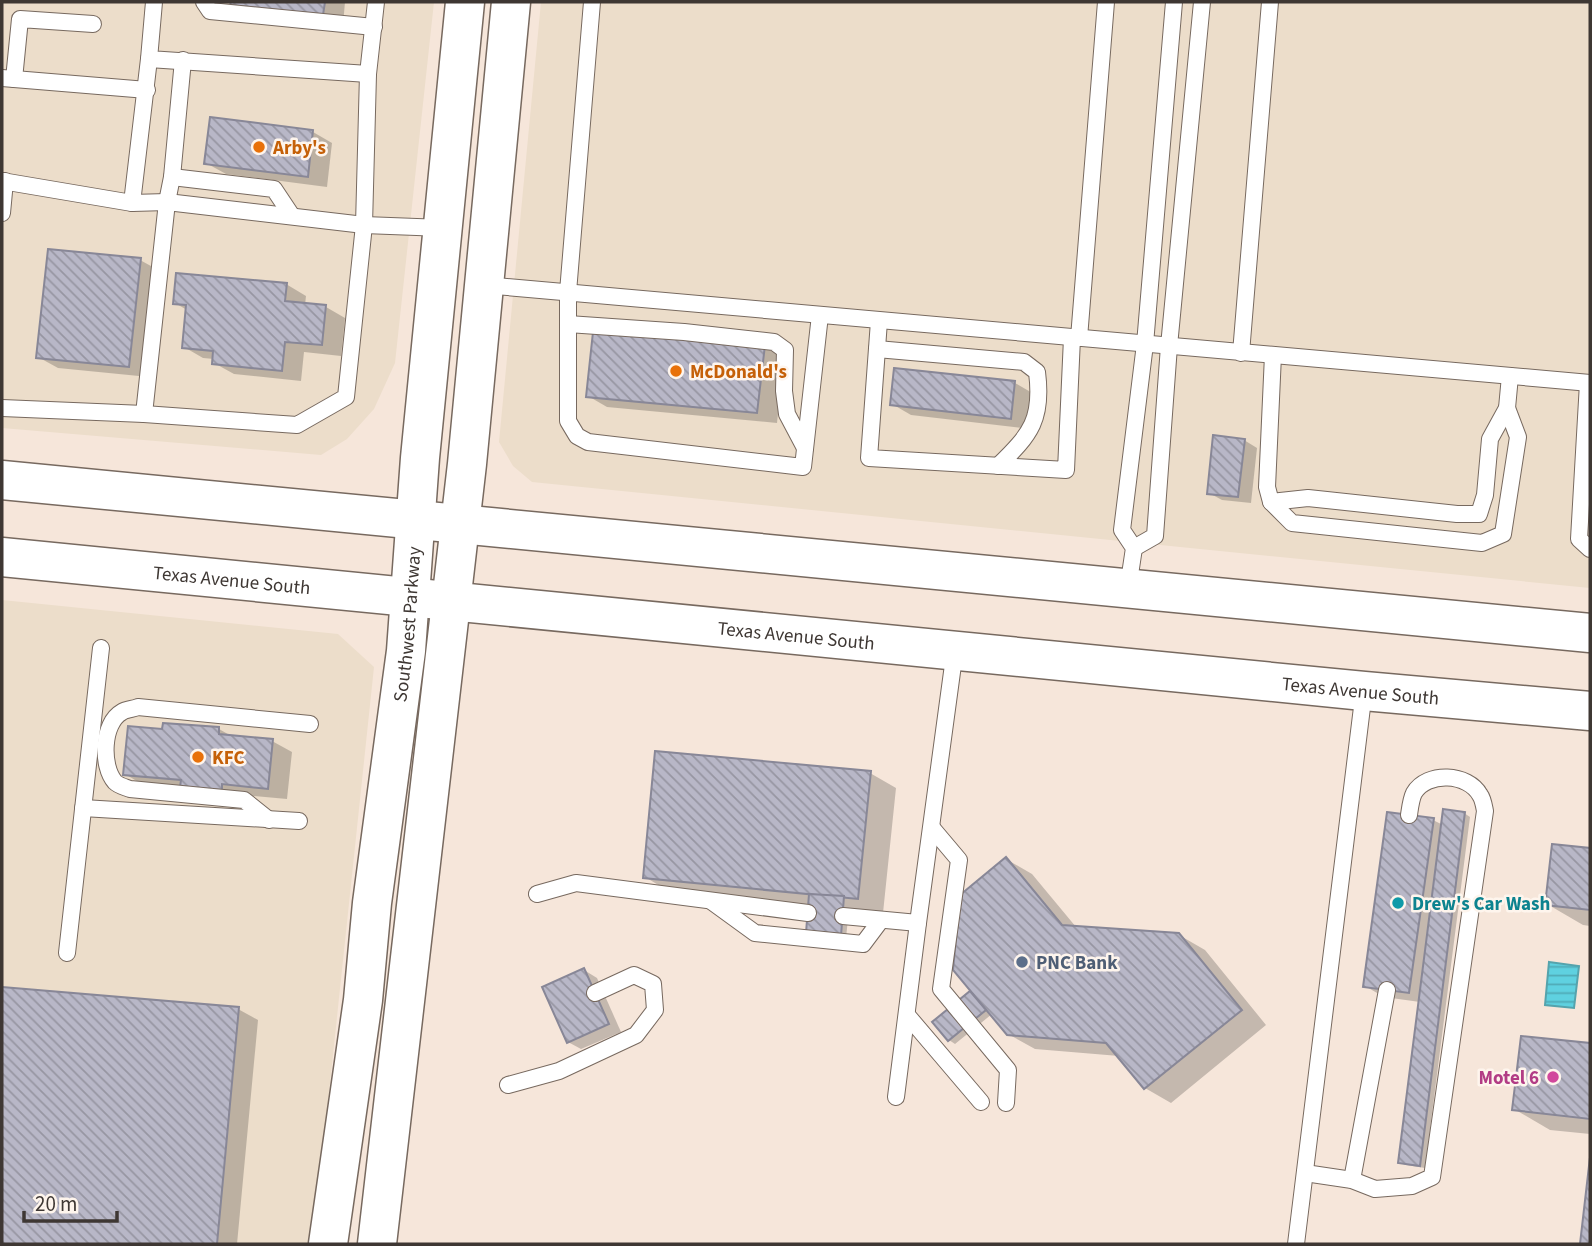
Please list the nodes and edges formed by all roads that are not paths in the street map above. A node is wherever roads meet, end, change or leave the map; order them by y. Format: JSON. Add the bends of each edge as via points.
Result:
{"nodes":[{"id":1,"x":154,"y":2,"type":"edge"},
{"id":2,"x":204,"y":2,"type":"edge"},
{"id":3,"x":376,"y":2,"type":"edge"},
{"id":4,"x":465,"y":2,"type":"edge"},
{"id":5,"x":511,"y":2,"type":"edge"},
{"id":6,"x":592,"y":2,"type":"edge"},
{"id":7,"x":1106,"y":2,"type":"edge"},
{"id":8,"x":1174,"y":2,"type":"edge"},
{"id":9,"x":1202,"y":2,"type":"edge"},
{"id":10,"x":1270,"y":2,"type":"edge"},
{"id":11,"x":93,"y":24,"type":"dead end"},
{"id":12,"x":374,"y":27,"type":"junction"},
{"id":13,"x":149,"y":58,"type":"junction"},
{"id":14,"x":183,"y":60,"type":"junction"},
{"id":15,"x":368,"y":74,"type":"junction"},
{"id":16,"x":8,"y":79,"type":"edge"},
{"id":17,"x":147,"y":90,"type":"junction"},
{"id":18,"x":172,"y":177,"type":"junction"},
{"id":19,"x":4,"y":181,"type":"edge"},
{"id":20,"x":167,"y":202,"type":"junction"},
{"id":21,"x":132,"y":203,"type":"junction"},
{"id":22,"x":2,"y":213,"type":"edge"},
{"id":23,"x":292,"y":216,"type":"junction"},
{"id":24,"x":364,"y":225,"type":"junction"},
{"id":25,"x":443,"y":228,"type":"junction"},
{"id":26,"x":484,"y":285,"type":"junction"},
{"id":27,"x":568,"y":292,"type":"junction"},
{"id":28,"x":820,"y":315,"type":"junction"},
{"id":29,"x":879,"y":321,"type":"junction"},
{"id":30,"x":568,"y":324,"type":"junction"},
{"id":31,"x":1076,"y":338,"type":"junction"},
{"id":32,"x":1145,"y":344,"type":"junction"},
{"id":33,"x":1170,"y":346,"type":"junction"},
{"id":34,"x":877,"y":349,"type":"junction"},
{"id":35,"x":1241,"y":353,"type":"junction"},
{"id":36,"x":1273,"y":355,"type":"junction"},
{"id":37,"x":1510,"y":376,"type":"junction"},
{"id":38,"x":1589,"y":383,"type":"edge"},
{"id":39,"x":2,"y":408,"type":"edge"},
{"id":40,"x":1507,"y":408,"type":"junction"},
{"id":41,"x":144,"y":414,"type":"junction"},
{"id":42,"x":805,"y":448,"type":"junction"},
{"id":43,"x":998,"y":466,"type":"junction"},
{"id":44,"x":2,"y":480,"type":"edge"},
{"id":45,"x":1270,"y":502,"type":"junction"},
{"id":46,"x":416,"y":521,"type":"junction"},
{"id":47,"x":459,"y":525,"type":"junction"},
{"id":48,"x":1134,"y":548,"type":"junction"},
{"id":49,"x":1590,"y":549,"type":"edge"},
{"id":50,"x":2,"y":557,"type":"edge"},
{"id":51,"x":1128,"y":588,"type":"junction"},
{"id":52,"x":410,"y":597,"type":"junction"},
{"id":53,"x":450,"y":601,"type":"junction"},
{"id":54,"x":1590,"y":633,"type":"edge"},
{"id":55,"x":101,"y":648,"type":"dead end"},
{"id":56,"x":956,"y":650,"type":"junction"},
{"id":57,"x":1364,"y":691,"type":"junction"},
{"id":58,"x":1590,"y":711,"type":"edge"},
{"id":59,"x":310,"y":724,"type":"dead end"},
{"id":60,"x":83,"y":808,"type":"junction"},
{"id":61,"x":1409,"y":815,"type":"dead end"},
{"id":62,"x":269,"y":820,"type":"junction"},
{"id":63,"x":299,"y":821,"type":"dead end"},
{"id":64,"x":932,"y":828,"type":"junction"},
{"id":65,"x":537,"y":894,"type":"dead end"},
{"id":66,"x":709,"y":899,"type":"junction"},
{"id":67,"x":808,"y":913,"type":"dead end"},
{"id":68,"x":842,"y":916,"type":"dead end"},
{"id":69,"x":881,"y":920,"type":"junction"},
{"id":70,"x":918,"y":923,"type":"junction"},
{"id":71,"x":67,"y":953,"type":"dead end"},
{"id":72,"x":1387,"y":990,"type":"dead end"},
{"id":73,"x":595,"y":993,"type":"dead end"},
{"id":74,"x":907,"y":1015,"type":"junction"},
{"id":75,"x":351,"y":1080,"type":"junction"},
{"id":76,"x":508,"y":1085,"type":"dead end"},
{"id":77,"x":896,"y":1097,"type":"dead end"},
{"id":78,"x":981,"y":1102,"type":"dead end"},
{"id":79,"x":1006,"y":1103,"type":"dead end"},
{"id":80,"x":1305,"y":1173,"type":"junction"},
{"id":81,"x":1352,"y":1180,"type":"junction"},
{"id":82,"x":384,"y":1186,"type":"junction"},
{"id":83,"x":328,"y":1244,"type":"edge"},
{"id":84,"x":377,"y":1244,"type":"edge"},
{"id":85,"x":1296,"y":1244,"type":"edge"}],
"edges":[{"from":1,"to":13,"type":"lane"},
{"from":2,"to":12,"type":"lane","via":[[210,11]]},
{"from":3,"to":12,"type":"lane"},
{"from":4,"to":25,"type":"main road","name":"Southwest Parkway"},
{"from":5,"to":26,"type":"main road"},
{"from":6,"to":27,"type":"lane"},
{"from":7,"to":31,"type":"lane"},
{"from":8,"to":32,"type":"lane"},
{"from":9,"to":33,"type":"lane"},
{"from":10,"to":35,"type":"lane"},
{"from":11,"to":16,"type":"lane","via":[[20,19]]},
{"from":12,"to":15,"type":"lane"},
{"from":13,"to":14,"type":"lane"},
{"from":13,"to":17,"type":"lane"},
{"from":14,"to":15,"type":"lane"},
{"from":14,"to":18,"type":"lane"},
{"from":15,"to":24,"type":"lane"},
{"from":16,"to":17,"type":"lane"},
{"from":17,"to":21,"type":"lane"},
{"from":18,"to":20,"type":"lane"},
{"from":18,"to":23,"type":"lane","via":[[274,188]]},
{"from":19,"to":21,"type":"lane"},
{"from":19,"to":22,"type":"lane"},
{"from":20,"to":21,"type":"lane"},
{"from":20,"to":23,"type":"lane"},
{"from":20,"to":41,"type":"lane"},
{"from":23,"to":24,"type":"lane"},
{"from":24,"to":25,"type":"lane"},
{"from":24,"to":41,"type":"lane","via":[[346,397],[296,425]]},
{"from":25,"to":46,"type":"main road","name":"Southwest Parkway"},
{"from":26,"to":27,"type":"lane"},
{"from":26,"to":47,"type":"main road"},
{"from":27,"to":28,"type":"lane"},
{"from":27,"to":30,"type":"lane"},
{"from":28,"to":29,"type":"lane"},
{"from":28,"to":42,"type":"lane"},
{"from":29,"to":31,"type":"lane"},
{"from":29,"to":34,"type":"lane"},
{"from":30,"to":42,"type":"lane","via":[[774,342],[785,350],[787,414]]},
{"from":30,"to":42,"type":"lane","via":[[568,421],[577,436],[588,442],[803,467]]},
{"from":31,"to":32,"type":"lane"},
{"from":31,"to":43,"type":"lane","via":[[1066,470]]},
{"from":32,"to":33,"type":"lane"},
{"from":32,"to":48,"type":"lane","via":[[1122,530]]},
{"from":33,"to":35,"type":"lane"},
{"from":33,"to":48,"type":"lane","via":[[1155,536]]},
{"from":34,"to":43,"type":"lane","via":[[869,457]]},
{"from":34,"to":43,"type":"lane","via":[[1024,362],[1037,372],[1040,396],[1036,418],[1023,442]]},
{"from":35,"to":36,"type":"lane"},
{"from":36,"to":37,"type":"lane"},
{"from":36,"to":45,"type":"lane"},
{"from":37,"to":38,"type":"lane"},
{"from":37,"to":40,"type":"lane"},
{"from":38,"to":49,"type":"lane","via":[[1579,539]]},
{"from":39,"to":41,"type":"lane"},
{"from":40,"to":45,"type":"lane","via":[[1490,439],[1479,514],[1308,498]]},
{"from":40,"to":45,"type":"lane","via":[[1518,437],[1503,534],[1482,543],[1292,523]]},
{"from":44,"to":46,"type":"main road"},
{"from":46,"to":47,"type":"main road"},
{"from":46,"to":52,"type":"main road","name":"Southwest Parkway"},
{"from":47,"to":51,"type":"main road"},
{"from":47,"to":53,"type":"main road"},
{"from":48,"to":51,"type":"lane"},
{"from":50,"to":52,"type":"main road","name":"Texas Avenue South"},
{"from":51,"to":54,"type":"main road"},
{"from":52,"to":53,"type":"main road","name":"Texas Avenue South"},
{"from":52,"to":75,"type":"main road","name":"Southwest Parkway"},
{"from":53,"to":56,"type":"main road","name":"Texas Avenue South"},
{"from":53,"to":82,"type":"main road"},
{"from":55,"to":60,"type":"lane"},
{"from":56,"to":57,"type":"main road","name":"Texas Avenue South"},
{"from":56,"to":64,"type":"lane"},
{"from":57,"to":58,"type":"main road","name":"Texas Avenue South"},
{"from":57,"to":80,"type":"lane"},
{"from":59,"to":62,"type":"lane","via":[[138,707],[121,712],[112,724],[105,766],[117,784],[244,800]]},
{"from":60,"to":62,"type":"lane"},
{"from":60,"to":71,"type":"lane"},
{"from":61,"to":81,"type":"lane","via":[[1414,793],[1427,781],[1442,777],[1472,786],[1481,795],[1485,811],[1432,1177],[1412,1186],[1375,1189]]},
{"from":62,"to":63,"type":"lane"},
{"from":64,"to":70,"type":"lane"},
{"from":64,"to":79,"type":"lane","via":[[959,860],[941,989],[1008,1070]]},
{"from":65,"to":66,"type":"lane","via":[[576,883]]},
{"from":66,"to":67,"type":"lane"},
{"from":66,"to":69,"type":"lane","via":[[755,933],[863,944]]},
{"from":68,"to":69,"type":"lane"},
{"from":69,"to":70,"type":"lane"},
{"from":70,"to":74,"type":"lane"},
{"from":72,"to":81,"type":"lane"},
{"from":73,"to":76,"type":"lane","via":[[634,975],[653,984],[655,1010],[636,1035],[559,1071]]},
{"from":74,"to":77,"type":"lane"},
{"from":74,"to":78,"type":"lane"},
{"from":75,"to":82,"type":"main road","via":[[371,1104],[365,1161],[369,1174]]},
{"from":75,"to":83,"type":"main road","name":"Southwest Parkway"},
{"from":80,"to":81,"type":"lane"},
{"from":80,"to":85,"type":"lane"},
{"from":82,"to":84,"type":"main road"}]}
